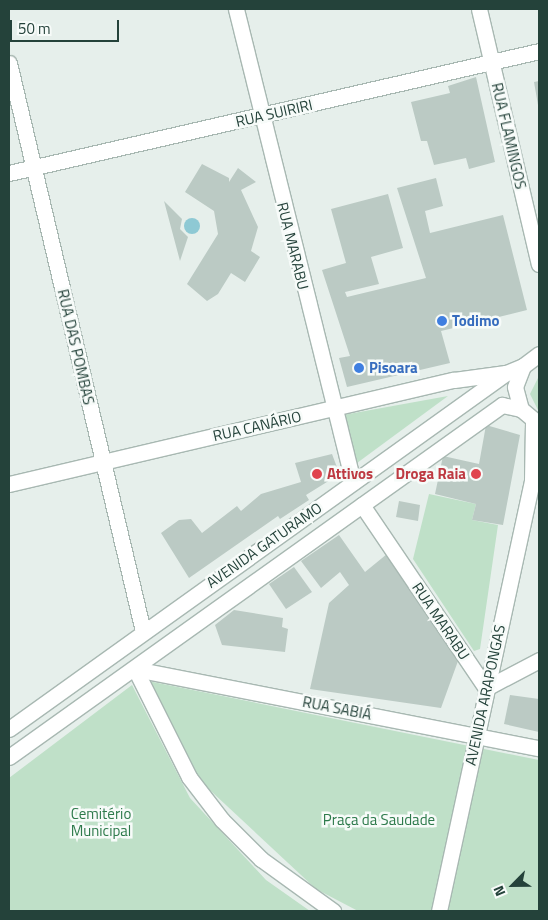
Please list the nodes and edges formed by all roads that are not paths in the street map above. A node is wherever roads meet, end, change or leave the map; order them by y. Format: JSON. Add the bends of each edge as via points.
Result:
{"nodes":[{"id":1,"x":236,"y":9,"type":"edge"},
{"id":2,"x":479,"y":9,"type":"edge"},
{"id":3,"x":539,"y":51,"type":"edge"},
{"id":4,"x":492,"y":61,"type":"junction"},
{"id":5,"x":9,"y":63,"type":"edge"},
{"id":6,"x":262,"y":117,"type":"junction"},
{"id":7,"x":34,"y":167,"type":"junction"},
{"id":8,"x":9,"y":173,"type":"edge"},
{"id":9,"x":539,"y":264,"type":"edge"},
{"id":10,"x":539,"y":354,"type":"edge"},
{"id":11,"x":523,"y":366,"type":"junction"},
{"id":12,"x":506,"y":373,"type":"junction"},
{"id":13,"x":333,"y":408,"type":"junction"},
{"id":14,"x":521,"y":409,"type":"junction"},
{"id":15,"x":536,"y":423,"type":"edge"},
{"id":16,"x":103,"y":463,"type":"junction"},
{"id":17,"x":539,"y":465,"type":"edge"},
{"id":18,"x":532,"y":480,"type":"junction"},
{"id":19,"x":352,"y":482,"type":"junction"},
{"id":20,"x":9,"y":484,"type":"edge"},
{"id":21,"x":362,"y":505,"type":"junction"},
{"id":22,"x":143,"y":631,"type":"junction"},
{"id":23,"x":539,"y":660,"type":"edge"},
{"id":24,"x":135,"y":669,"type":"junction"},
{"id":25,"x":486,"y":688,"type":"junction"},
{"id":26,"x":9,"y":730,"type":"edge"},
{"id":27,"x":476,"y":734,"type":"junction"},
{"id":28,"x":539,"y":748,"type":"edge"},
{"id":29,"x":9,"y":757,"type":"edge"},
{"id":30,"x":333,"y":911,"type":"edge"},
{"id":31,"x":439,"y":911,"type":"edge"}],
"edges":[{"from":1,"to":6,"type":"street","name":"RUA MARABU"},
{"from":2,"to":4,"type":"street","name":"RUA FLAMINGOS"},
{"from":3,"to":4,"type":"street","name":"RUA SUIRIRI"},
{"from":4,"to":6,"type":"street","name":"RUA SUIRIRI"},
{"from":4,"to":9,"type":"street","name":"RUA FLAMINGOS"},
{"from":5,"to":7,"type":"street","name":"RUA DAS POMBAS"},
{"from":6,"to":7,"type":"street","name":"RUA SUIRIRI"},
{"from":6,"to":13,"type":"street","name":"RUA MARABU"},
{"from":7,"to":8,"type":"street","name":"RUA SUIRIRI"},
{"from":7,"to":16,"type":"street","name":"RUA DAS POMBAS"},
{"from":10,"to":11,"type":"street","name":"AVENIDA GATURAMO"},
{"from":11,"to":12,"type":"street","name":"AVENIDA GATURAMO"},
{"from":11,"to":14,"type":"street","via":[[515,387]]},
{"from":12,"to":13,"type":"street","name":"RUA CANÁRIO"},
{"from":12,"to":19,"type":"street","name":"AVENIDA GATURAMO"},
{"from":13,"to":16,"type":"street","name":"RUA CANÁRIO"},
{"from":13,"to":19,"type":"street","name":"RUA MARABU"},
{"from":14,"to":15,"type":"street"},
{"from":14,"to":21,"type":"street","name":"AVENIDA GATURAMO","via":[[502,405]]},
{"from":15,"to":18,"type":"street","name":"AVENIDA ARAPONGAS"},
{"from":16,"to":20,"type":"street","name":"RUA CANÁRIO"},
{"from":16,"to":22,"type":"street","name":"RUA DAS POMBAS"},
{"from":17,"to":18,"type":"street","name":"AVENIDA ARAPONGAS"},
{"from":18,"to":25,"type":"street","name":"AVENIDA ARAPONGAS"},
{"from":19,"to":22,"type":"street","name":"AVENIDA GATURAMO"},
{"from":21,"to":24,"type":"street","name":"AVENIDA GATURAMO"},
{"from":21,"to":25,"type":"street","name":"RUA MARABU"},
{"from":22,"to":26,"type":"street","name":"AVENIDA GATURAMO"},
{"from":23,"to":25,"type":"street"},
{"from":24,"to":27,"type":"street","name":"RUA SABIÁ"},
{"from":24,"to":29,"type":"street","name":"AVENIDA GATURAMO"},
{"from":24,"to":30,"type":"street","via":[[189,777],[222,820],[261,859]]},
{"from":25,"to":27,"type":"street","name":"AVENIDA ARAPONGAS"},
{"from":27,"to":28,"type":"street","name":"RUA SABIÁ"},
{"from":27,"to":31,"type":"street","name":"AVENIDA ARAPONGAS"}]}
